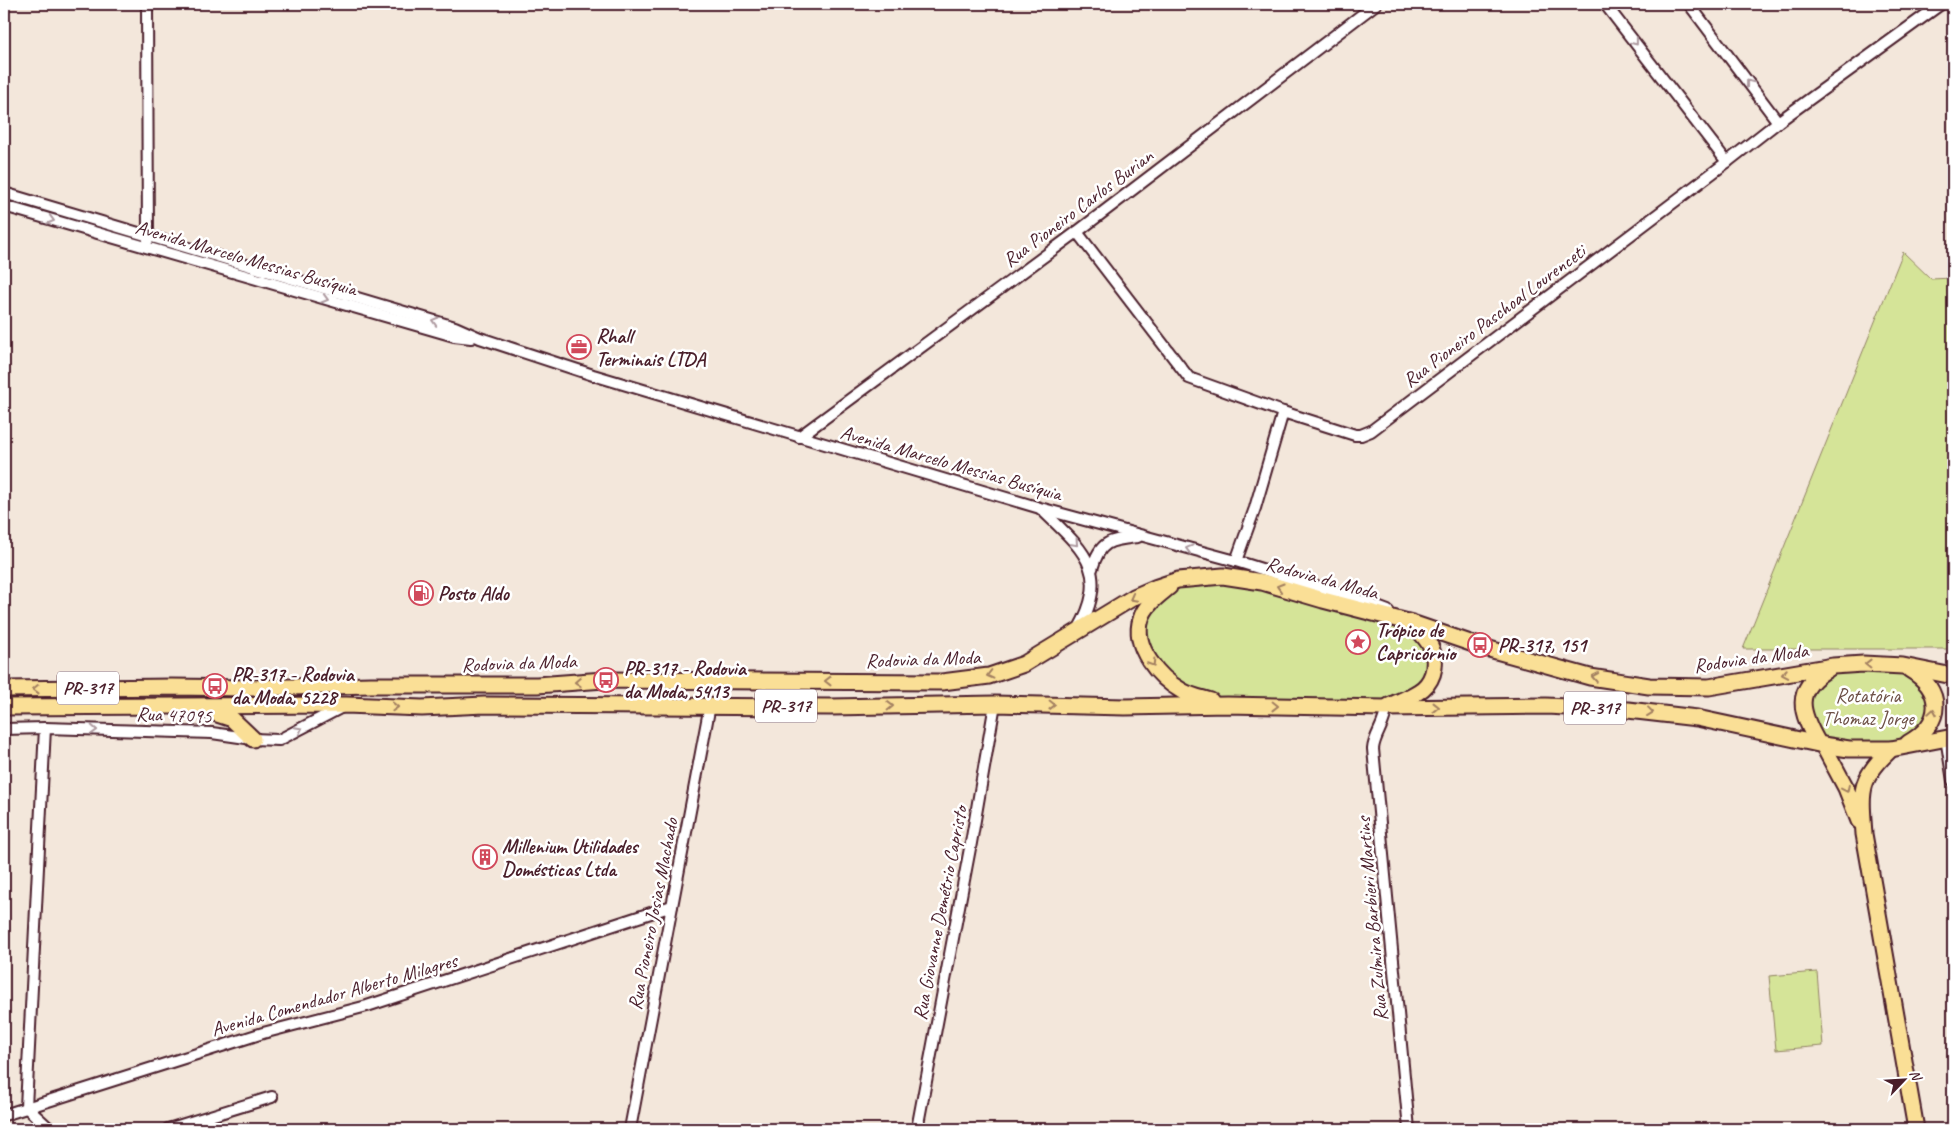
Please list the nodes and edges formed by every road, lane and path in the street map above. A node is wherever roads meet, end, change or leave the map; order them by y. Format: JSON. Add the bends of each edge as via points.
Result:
{"nodes":[{"id":1,"x":147,"y":4,"type":"edge"},
{"id":2,"x":1376,"y":4,"type":"edge"},
{"id":3,"x":1605,"y":4,"type":"edge"},
{"id":4,"x":1689,"y":4,"type":"edge"},
{"id":5,"x":1940,"y":4,"type":"edge"},
{"id":6,"x":1778,"y":122,"type":"junction"},
{"id":7,"x":1727,"y":162,"type":"junction"},
{"id":8,"x":4,"y":194,"type":"edge"},
{"id":9,"x":4,"y":206,"type":"edge"},
{"id":10,"x":1077,"y":232,"type":"junction"},
{"id":11,"x":148,"y":235,"type":"junction"},
{"id":12,"x":148,"y":247,"type":"junction"},
{"id":13,"x":347,"y":300,"type":"junction"},
{"id":14,"x":1283,"y":412,"type":"junction"},
{"id":15,"x":799,"y":437,"type":"junction"},
{"id":16,"x":1040,"y":508,"type":"junction"},
{"id":17,"x":1144,"y":536,"type":"junction"},
{"id":18,"x":1236,"y":561,"type":"junction"},
{"id":19,"x":1092,"y":569,"type":"junction"},
{"id":20,"x":1178,"y":580,"type":"junction"},
{"id":21,"x":1412,"y":623,"type":"junction"},
{"id":22,"x":1078,"y":630,"type":"junction"},
{"id":23,"x":1834,"y":666,"type":"junction"},
{"id":24,"x":1904,"y":666,"type":"junction"},
{"id":25,"x":1953,"y":676,"type":"edge"},
{"id":26,"x":4,"y":689,"type":"edge"},
{"id":27,"x":995,"y":704,"type":"junction"},
{"id":28,"x":346,"y":705,"type":"junction"},
{"id":29,"x":710,"y":705,"type":"junction"},
{"id":30,"x":1227,"y":705,"type":"junction"},
{"id":31,"x":190,"y":706,"type":"junction"},
{"id":32,"x":4,"y":707,"type":"edge"},
{"id":33,"x":1386,"y":708,"type":"junction"},
{"id":34,"x":45,"y":728,"type":"junction"},
{"id":35,"x":4,"y":729,"type":"edge"},
{"id":36,"x":1950,"y":738,"type":"edge"},
{"id":37,"x":253,"y":739,"type":"junction"},
{"id":38,"x":1821,"y":744,"type":"junction"},
{"id":39,"x":1897,"y":748,"type":"junction"},
{"id":40,"x":1953,"y":781,"type":"edge"},
{"id":41,"x":1864,"y":834,"type":"junction"},
{"id":42,"x":672,"y":906,"type":"junction"},
{"id":43,"x":272,"y":1097,"type":"dead end"},
{"id":44,"x":26,"y":1107,"type":"junction"},
{"id":45,"x":4,"y":1115,"type":"edge"},
{"id":46,"x":50,"y":1129,"type":"edge"},
{"id":47,"x":168,"y":1129,"type":"edge"},
{"id":48,"x":630,"y":1129,"type":"edge"},
{"id":49,"x":917,"y":1129,"type":"edge"},
{"id":50,"x":1409,"y":1129,"type":"edge"},
{"id":51,"x":1916,"y":1129,"type":"edge"}],
"edges":[{"from":1,"to":11,"type":"street"},
{"from":2,"to":10,"type":"street","name":"Rua Pioneiro Carlos Burian"},
{"from":3,"to":7,"type":"street","one_way":true},
{"from":6,"to":4,"type":"street","one_way":true},
{"from":5,"to":6,"type":"street","name":"Rua Pioneiro Paschoal Lourenceti"},
{"from":6,"to":7,"type":"street","name":"Rua Pioneiro Paschoal Lourenceti"},
{"from":7,"to":14,"type":"street","name":"Rua Pioneiro Paschoal Lourenceti","via":[[1371,431],[1355,435]]},
{"from":8,"to":11,"type":"street","name":"Avenida Marcelo Messias Busíquia"},
{"from":9,"to":12,"type":"street","name":"Avenida Marcelo Messias Busíquia","one_way":true},
{"from":10,"to":14,"type":"street","name":"Rua Pioneiro Paschoal Lourenceti","via":[[1189,378]]},
{"from":10,"to":15,"type":"street","name":"Rua Pioneiro Carlos Burian"},
{"from":11,"to":12,"type":"street"},
{"from":11,"to":13,"type":"street","name":"Avenida Marcelo Messias Busíquia"},
{"from":12,"to":13,"type":"street","name":"Avenida Marcelo Messias Busíquia","one_way":true},
{"from":13,"to":15,"type":"street","name":"Avenida Marcelo Messias Busíquia","via":[[454,336],[480,338]]},
{"from":14,"to":18,"type":"street"},
{"from":15,"to":16,"type":"street","name":"Avenida Marcelo Messias Busíquia"},
{"from":16,"to":17,"type":"street","name":"Avenida Marcelo Messias Busíquia"},
{"from":16,"to":19,"type":"street","one_way":true,"via":[[1078,546]]},
{"from":18,"to":17,"type":"street","name":"Avenida Marcelo Messias Busíquia","one_way":true},
{"from":17,"to":19,"type":"street","via":[[1113,540],[1104,545]]},
{"from":18,"to":21,"type":"street","name":"Avenida Marcelo Messias Busíquia","via":[[1363,601]]},
{"from":19,"to":22,"type":"street","via":[[1092,597]]},
{"from":21,"to":20,"type":"highway","name":"Rodovia da Moda","number":"PR-317","one_way":true,"via":[[1262,582],[1223,576]]},
{"from":20,"to":22,"type":"highway","name":"Rodovia da Moda","number":"PR-317","one_way":true,"via":[[1134,597]]},
{"from":20,"to":30,"type":"highway","one_way":true,"via":[[1156,597],[1141,619],[1139,634],[1144,649],[1157,671],[1182,691]]},
{"from":23,"to":21,"type":"highway","name":"Rodovia da Moda","number":"PR-317","one_way":true,"via":[[1709,687],[1648,686],[1590,677],[1539,664]]},
{"from":21,"to":33,"type":"highway","via":[[1433,651],[1433,675],[1418,692]]},
{"from":22,"to":26,"type":"highway","name":"Rodovia da Moda","number":"PR-317","one_way":true,"via":[[1024,664],[989,676],[942,682],[604,680],[537,685]]},
{"from":24,"to":23,"type":"highway","number":"PR-317","one_way":true},
{"from":23,"to":38,"type":"highway","via":[[1815,677],[1803,699],[1804,716]]},
{"from":24,"to":25,"type":"highway","number":"PR-317"},
{"from":39,"to":24,"type":"highway","one_way":true,"via":[[1917,738],[1930,726],[1934,713],[1930,687],[1921,676]]},
{"from":29,"to":27,"type":"highway","name":"Rodovia da Moda","number":"PR-317","one_way":true},
{"from":27,"to":30,"type":"highway","name":"Rodovia da Moda","number":"PR-317","one_way":true},
{"from":27,"to":49,"type":"street","name":"Rua Giovanne Demétrio Capristo"},
{"from":28,"to":29,"type":"highway","name":"Rodovia da Moda","number":"PR-317","one_way":true,"via":[[422,708]]},
{"from":28,"to":31,"type":"highway","name":"Rodovia da Moda","number":"PR-317"},
{"from":37,"to":28,"type":"street","name":"Rua 47095","one_way":true,"via":[[279,740]]},
{"from":29,"to":42,"type":"street","name":"Rua Pioneiro Josias Machado"},
{"from":30,"to":33,"type":"highway","name":"Rodovia da Moda","number":"PR-317","one_way":true},
{"from":31,"to":32,"type":"highway","name":"Rodovia da Moda","number":"PR-317"},
{"from":31,"to":37,"type":"highway","via":[[224,715]]},
{"from":33,"to":38,"type":"highway","name":"Rodovia da Moda","number":"PR-317","one_way":true,"via":[[1546,706],[1628,710],[1697,718]]},
{"from":33,"to":50,"type":"street","name":"Rua Zulmira Barbieri Martins","via":[[1373,749]]},
{"from":34,"to":35,"type":"street","name":"Rua 47095"},
{"from":34,"to":37,"type":"street","name":"Rua 47095","one_way":true,"via":[[212,733]]},
{"from":34,"to":44,"type":"street"},
{"from":36,"to":39,"type":"highway","number":"PR-317"},
{"from":36,"to":40,"type":"street"},
{"from":38,"to":39,"type":"highway","number":"PR-317","via":[[1849,748]]},
{"from":38,"to":41,"type":"highway","one_way":true,"via":[[1846,788]]},
{"from":39,"to":41,"type":"highway","via":[[1875,764],[1866,778],[1862,794]]},
{"from":41,"to":51,"type":"highway"},
{"from":42,"to":44,"type":"street","name":"Avenida Comendador Alberto Milagres","via":[[367,1006],[263,1032]]},
{"from":42,"to":48,"type":"street","name":"Rua Pioneiro Josias Machado"},
{"from":43,"to":47,"type":"street"},
{"from":44,"to":45,"type":"street","name":"Avenida Comendador Alberto Milagres"},
{"from":44,"to":46,"type":"street"}]}
